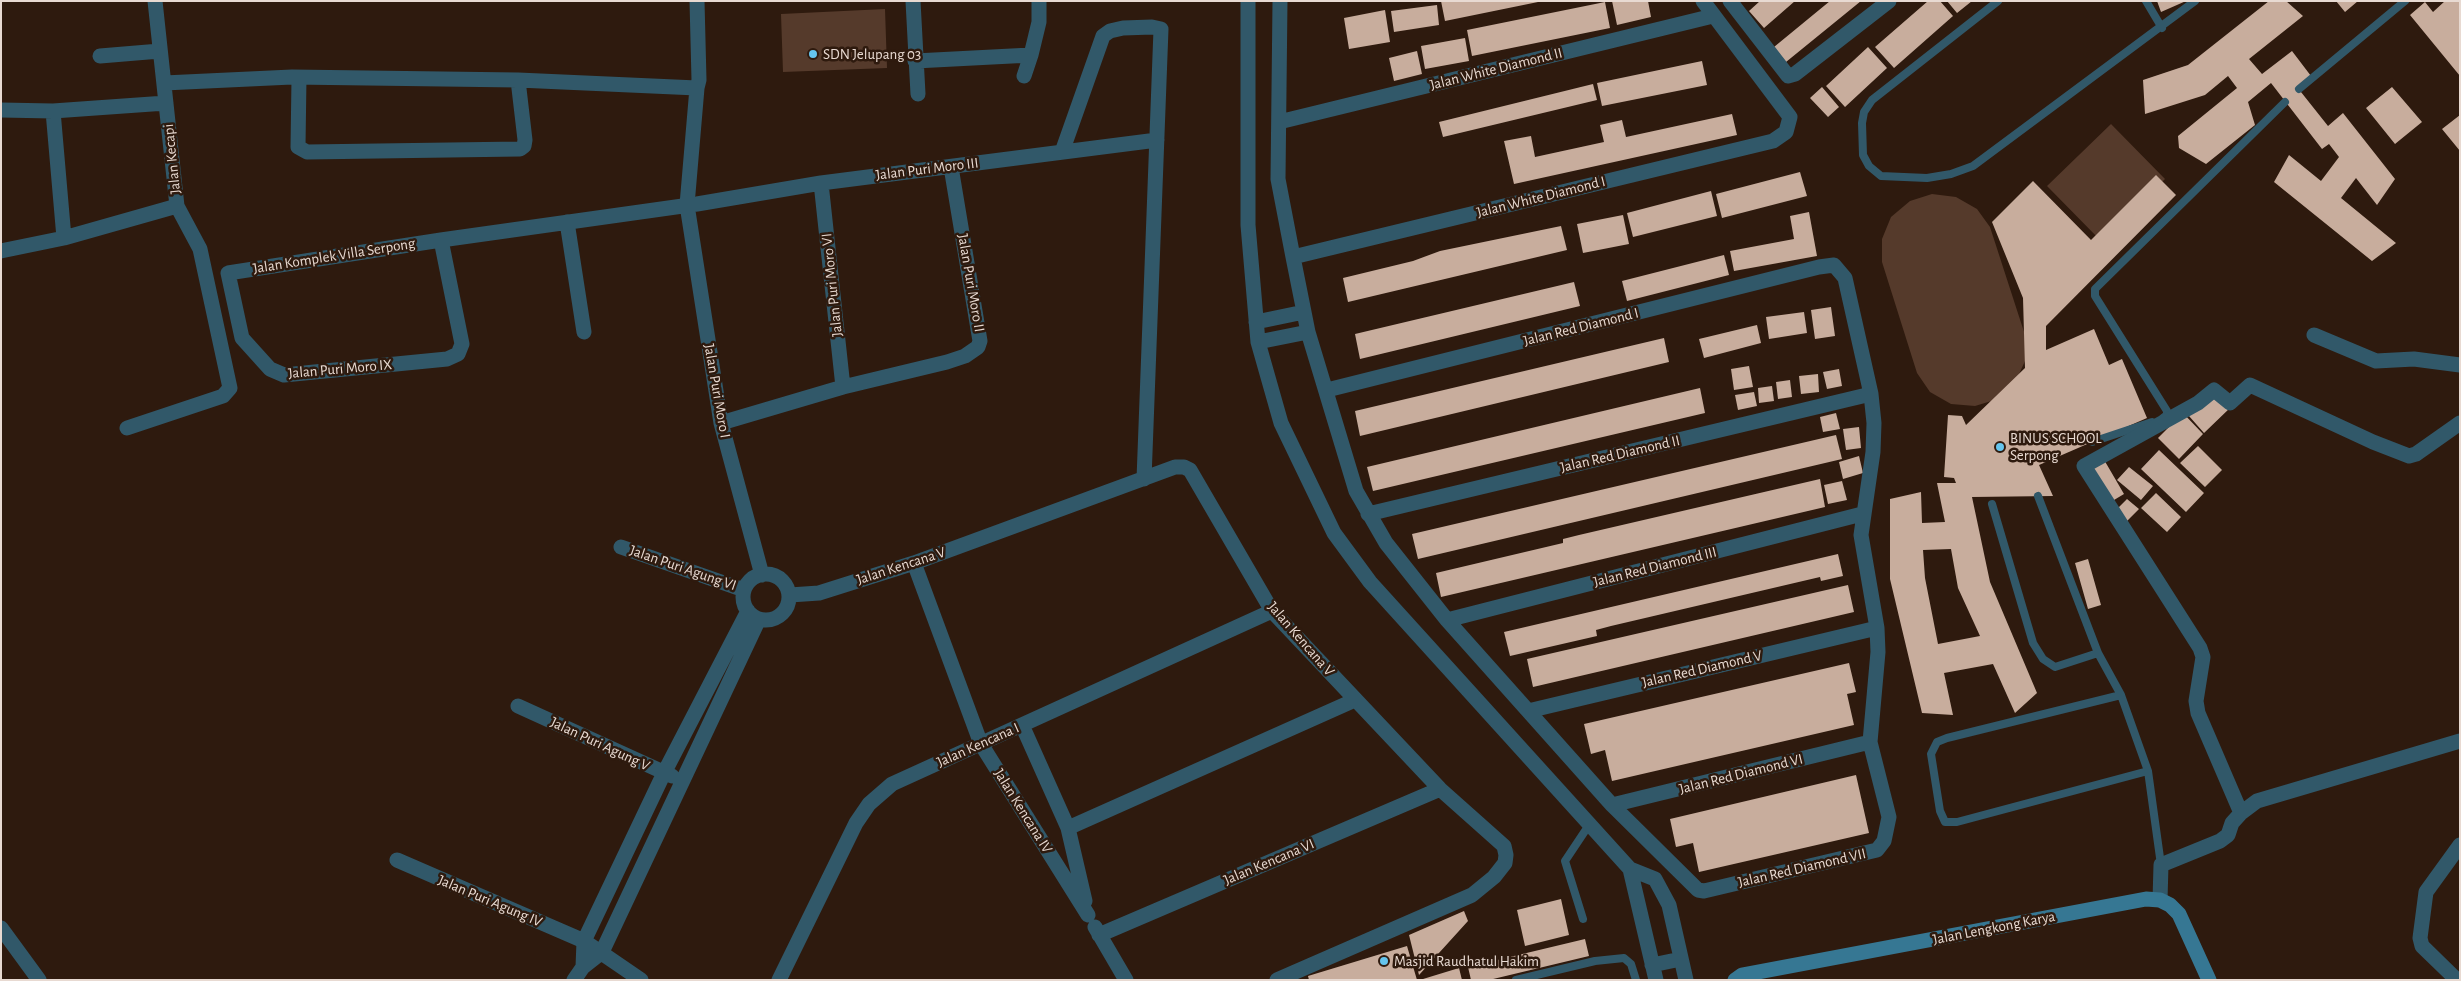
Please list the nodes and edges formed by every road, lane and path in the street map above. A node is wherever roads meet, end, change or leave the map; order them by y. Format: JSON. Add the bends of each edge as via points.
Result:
{"nodes":[{"id":1,"x":155,"y":1,"type":"edge"},
{"id":2,"x":697,"y":1,"type":"edge"},
{"id":3,"x":913,"y":1,"type":"edge"},
{"id":4,"x":1039,"y":1,"type":"edge"},
{"id":5,"x":1248,"y":1,"type":"edge"},
{"id":6,"x":1280,"y":1,"type":"edge"},
{"id":7,"x":1703,"y":1,"type":"edge"},
{"id":8,"x":1730,"y":1,"type":"edge"},
{"id":9,"x":1890,"y":1,"type":"edge"},
{"id":10,"x":1998,"y":1,"type":"edge"},
{"id":11,"x":2146,"y":1,"type":"edge"},
{"id":12,"x":2195,"y":1,"type":"edge"},
{"id":13,"x":2400,"y":3,"type":"edge"},
{"id":14,"x":1713,"y":16,"type":"junction"},
{"id":15,"x":2162,"y":28,"type":"junction"},
{"id":16,"x":160,"y":51,"type":"junction"},
{"id":17,"x":1031,"y":55,"type":"junction"},
{"id":18,"x":100,"y":56,"type":"dead end"},
{"id":19,"x":915,"y":61,"type":"junction"},
{"id":20,"x":1024,"y":76,"type":"dead end"},
{"id":21,"x":299,"y":78,"type":"junction"},
{"id":22,"x":518,"y":80,"type":"junction"},
{"id":23,"x":164,"y":83,"type":"junction"},
{"id":24,"x":697,"y":88,"type":"junction"},
{"id":25,"x":2299,"y":89,"type":"dead end"},
{"id":26,"x":918,"y":94,"type":"dead end"},
{"id":27,"x":2285,"y":102,"type":"dead end"},
{"id":28,"x":166,"y":103,"type":"junction"},
{"id":29,"x":1,"y":110,"type":"edge"},
{"id":30,"x":53,"y":111,"type":"junction"},
{"id":31,"x":1279,"y":122,"type":"junction"},
{"id":32,"x":1156,"y":140,"type":"junction"},
{"id":33,"x":1062,"y":152,"type":"junction"},
{"id":34,"x":951,"y":166,"type":"junction"},
{"id":35,"x":821,"y":182,"type":"junction"},
{"id":36,"x":692,"y":204,"type":"junction"},
{"id":37,"x":177,"y":206,"type":"junction"},
{"id":38,"x":568,"y":222,"type":"junction"},
{"id":39,"x":64,"y":238,"type":"junction"},
{"id":40,"x":441,"y":240,"type":"junction"},
{"id":41,"x":1,"y":251,"type":"edge"},
{"id":42,"x":1293,"y":257,"type":"junction"},
{"id":43,"x":228,"y":272,"type":"joint"},
{"id":44,"x":1304,"y":312,"type":"junction"},
{"id":45,"x":1256,"y":322,"type":"junction"},
{"id":46,"x":584,"y":332,"type":"dead end"},
{"id":47,"x":1308,"y":332,"type":"junction"},
{"id":48,"x":2314,"y":335,"type":"dead end"},
{"id":49,"x":1258,"y":342,"type":"junction"},
{"id":50,"x":2460,"y":365,"type":"edge"},
{"id":51,"x":842,"y":387,"type":"junction"},
{"id":52,"x":1327,"y":390,"type":"junction"},
{"id":53,"x":1871,"y":394,"type":"junction"},
{"id":54,"x":721,"y":423,"type":"junction"},
{"id":55,"x":2460,"y":423,"type":"edge"},
{"id":56,"x":127,"y":428,"type":"dead end"},
{"id":57,"x":2092,"y":442,"type":"dead end"},
{"id":58,"x":1144,"y":479,"type":"junction"},
{"id":59,"x":2038,"y":496,"type":"dead end"},
{"id":60,"x":1992,"y":504,"type":"dead end"},
{"id":61,"x":1368,"y":514,"type":"junction"},
{"id":62,"x":1862,"y":514,"type":"junction"},
{"id":63,"x":621,"y":547,"type":"dead end"},
{"id":64,"x":914,"y":563,"type":"junction"},
{"id":65,"x":762,"y":575,"type":"junction"},
{"id":66,"x":744,"y":590,"type":"junction"},
{"id":67,"x":789,"y":599,"type":"junction"},
{"id":68,"x":1272,"y":611,"type":"junction"},
{"id":69,"x":754,"y":615,"type":"junction"},
{"id":70,"x":1447,"y":620,"type":"junction"},
{"id":71,"x":1877,"y":628,"type":"junction"},
{"id":72,"x":2098,"y":653,"type":"junction"},
{"id":73,"x":2121,"y":695,"type":"junction"},
{"id":74,"x":1355,"y":700,"type":"junction"},
{"id":75,"x":518,"y":706,"type":"dead end"},
{"id":76,"x":1528,"y":711,"type":"junction"},
{"id":77,"x":1022,"y":725,"type":"junction"},
{"id":78,"x":2460,"y":741,"type":"edge"},
{"id":79,"x":1870,"y":742,"type":"junction"},
{"id":80,"x":981,"y":744,"type":"junction"},
{"id":81,"x":2148,"y":771,"type":"junction"},
{"id":82,"x":664,"y":773,"type":"junction"},
{"id":83,"x":682,"y":781,"type":"junction"},
{"id":84,"x":1440,"y":789,"type":"junction"},
{"id":85,"x":1612,"y":805,"type":"junction"},
{"id":86,"x":2242,"y":813,"type":"junction"},
{"id":87,"x":1589,"y":825,"type":"junction"},
{"id":88,"x":1068,"y":828,"type":"junction"},
{"id":89,"x":2460,"y":845,"type":"edge"},
{"id":90,"x":2160,"y":859,"type":"junction"},
{"id":91,"x":397,"y":860,"type":"dead end"},
{"id":92,"x":1630,"y":869,"type":"junction"},
{"id":93,"x":2160,"y":900,"type":"junction"},
{"id":94,"x":1088,"y":915,"type":"junction"},
{"id":95,"x":1584,"y":919,"type":"dead end"},
{"id":96,"x":1,"y":928,"type":"edge"},
{"id":97,"x":1099,"y":935,"type":"junction"},
{"id":98,"x":584,"y":941,"type":"junction"},
{"id":99,"x":602,"y":952,"type":"junction"},
{"id":100,"x":1681,"y":959,"type":"junction"},
{"id":101,"x":1652,"y":965,"type":"junction"},
{"id":102,"x":583,"y":967,"type":"junction"},
{"id":103,"x":39,"y":980,"type":"edge"},
{"id":104,"x":574,"y":980,"type":"edge"},
{"id":105,"x":641,"y":980,"type":"edge"},
{"id":106,"x":779,"y":980,"type":"edge"},
{"id":107,"x":1126,"y":980,"type":"edge"},
{"id":108,"x":1277,"y":980,"type":"edge"},
{"id":109,"x":1516,"y":980,"type":"edge"},
{"id":110,"x":1636,"y":980,"type":"edge"},
{"id":111,"x":1656,"y":980,"type":"edge"},
{"id":112,"x":1686,"y":980,"type":"edge"},
{"id":113,"x":1735,"y":980,"type":"edge"},
{"id":114,"x":2209,"y":980,"type":"edge"},
{"id":115,"x":2457,"y":980,"type":"edge"}],
"edges":[{"from":1,"to":16,"type":"street","name":"Jalan Kecapi"},
{"from":2,"to":24,"type":"street","name":"Jalan Puri Moro I"},
{"from":3,"to":19,"type":"street"},
{"from":4,"to":17,"type":"street","via":[[1039,22]]},
{"from":5,"to":45,"type":"street","via":[[1248,225]]},
{"from":6,"to":31,"type":"street"},
{"from":7,"to":14,"type":"street"},
{"from":8,"to":9,"type":"street","via":[[1784,74],[1792,76]]},
{"from":10,"to":15,"type":"lane","via":[[1872,100],[1864,112],[1862,123],[1863,155],[1869,166],[1881,176],[1926,178],[1973,166]]},
{"from":11,"to":15,"type":"lane"},
{"from":12,"to":15,"type":"lane"},
{"from":13,"to":25,"type":"lane"},
{"from":14,"to":31,"type":"street","name":"Jalan White Diamond II"},
{"from":14,"to":42,"type":"street","name":"Jalan White Diamond I","via":[[1790,118],[1786,132],[1773,140]]},
{"from":16,"to":18,"type":"street"},
{"from":16,"to":23,"type":"street","name":"Jalan Kecapi"},
{"from":17,"to":19,"type":"street"},
{"from":17,"to":20,"type":"street"},
{"from":19,"to":26,"type":"street"},
{"from":21,"to":22,"type":"street"},
{"from":21,"to":22,"type":"street","via":[[298,147],[302,150],[520,149],[526,140]]},
{"from":21,"to":23,"type":"street"},
{"from":22,"to":24,"type":"street"},
{"from":23,"to":28,"type":"street","name":"Jalan Kecapi"},
{"from":24,"to":36,"type":"street","name":"Jalan Puri Moro I"},
{"from":27,"to":57,"type":"lane","via":[[2096,289],[2094,296],[2167,415]]},
{"from":28,"to":30,"type":"street"},
{"from":28,"to":37,"type":"street","name":"Jalan Kecapi"},
{"from":29,"to":30,"type":"street"},
{"from":30,"to":39,"type":"street"},
{"from":31,"to":42,"type":"street","via":[[1278,179]]},
{"from":32,"to":33,"type":"street","name":"Jalan Puri Moro III"},
{"from":32,"to":33,"type":"street","via":[[1161,29],[1123,28],[1103,36]]},
{"from":32,"to":58,"type":"street"},
{"from":33,"to":34,"type":"street","name":"Jalan Puri Moro III"},
{"from":34,"to":35,"type":"street","name":"Jalan Puri Moro III"},
{"from":34,"to":51,"type":"street","name":"Jalan Puri Moro II","via":[[980,340],[978,347],[947,362]]},
{"from":35,"to":36,"type":"street","name":"Jalan Puri Moro III"},
{"from":35,"to":51,"type":"street","name":"Jalan Puri Moro VI"},
{"from":36,"to":38,"type":"street"},
{"from":36,"to":54,"type":"street","name":"Jalan Puri Moro I"},
{"from":37,"to":39,"type":"street"},
{"from":37,"to":56,"type":"street","name":"Jalan Kecapi","via":[[200,249],[230,388],[223,396]]},
{"from":38,"to":40,"type":"street","name":"Jalan Komplek Villa Serpong"},
{"from":38,"to":46,"type":"street"},
{"from":39,"to":41,"type":"street"},
{"from":40,"to":43,"type":"street","name":"Jalan Komplek Villa Serpong"},
{"from":40,"to":43,"type":"street","name":"Jalan Puri Moro IX","via":[[462,344],[458,354],[447,359],[284,375],[270,369],[242,338]]},
{"from":42,"to":44,"type":"street"},
{"from":44,"to":45,"type":"street"},
{"from":44,"to":47,"type":"street"},
{"from":45,"to":49,"type":"street"},
{"from":47,"to":49,"type":"street"},
{"from":47,"to":52,"type":"street"},
{"from":48,"to":50,"type":"street","via":[[2376,361],[2414,359]]},
{"from":49,"to":87,"type":"street","via":[[1281,423],[1334,533],[1370,582]]},
{"from":51,"to":54,"type":"street"},
{"from":52,"to":53,"type":"street","name":"Jalan Red Diamond I","via":[[1819,267],[1834,266],[1845,278]]},
{"from":52,"to":61,"type":"street","via":[[1356,491]]},
{"from":53,"to":61,"type":"street","name":"Jalan Red Diamond II"},
{"from":53,"to":62,"type":"street","via":[[1873,452]]},
{"from":54,"to":65,"type":"street","name":"Jalan Puri Moro I"},
{"from":55,"to":86,"type":"street","via":[[2436,442],[2409,456],[2250,385],[2230,403],[2214,390],[2198,403],[2084,466],[2200,648],[2203,657],[2196,701],[2198,713]]},
{"from":58,"to":64,"type":"street","name":"Jalan Kencana V"},
{"from":58,"to":68,"type":"street","name":"Jalan Kencana V","via":[[1176,467],[1190,470]]},
{"from":59,"to":72,"type":"lane"},
{"from":60,"to":72,"type":"lane","via":[[2033,643],[2043,659],[2054,667]]},
{"from":61,"to":70,"type":"street","via":[[1386,543]]},
{"from":62,"to":70,"type":"street","name":"Jalan Red Diamond III"},
{"from":62,"to":71,"type":"street","via":[[1861,535]]},
{"from":63,"to":66,"type":"street","name":"Jalan Puri Agung VI"},
{"from":64,"to":67,"type":"street","name":"Jalan Kencana V"},
{"from":64,"to":80,"type":"street","name":"Jalan Kencana IV"},
{"from":65,"to":66,"type":"street","via":[[751,580]]},
{"from":65,"to":67,"type":"street","via":[[772,574],[780,578],[787,586]]},
{"from":66,"to":69,"type":"street","via":[[744,604]]},
{"from":67,"to":69,"type":"street","via":[[781,615],[771,620]]},
{"from":68,"to":74,"type":"street","name":"Jalan Kencana V"},
{"from":68,"to":77,"type":"street","name":"Jalan Kencana I"},
{"from":69,"to":82,"type":"street"},
{"from":69,"to":83,"type":"street"},
{"from":70,"to":76,"type":"street"},
{"from":71,"to":76,"type":"street","name":"Jalan Red Diamond V"},
{"from":71,"to":79,"type":"street"},
{"from":72,"to":73,"type":"lane"},
{"from":73,"to":81,"type":"lane"},
{"from":73,"to":81,"type":"lane","via":[[1937,742],[1932,754],[1940,811],[1945,822],[1957,822]]},
{"from":74,"to":84,"type":"street","name":"Jalan Kencana V"},
{"from":74,"to":88,"type":"street"},
{"from":75,"to":82,"type":"street","name":"Jalan Puri Agung V"},
{"from":76,"to":85,"type":"street"},
{"from":77,"to":80,"type":"street","name":"Jalan Kencana I"},
{"from":77,"to":88,"type":"street","name":"Jalan Kencana IV"},
{"from":78,"to":86,"type":"street","via":[[2257,801]]},
{"from":79,"to":85,"type":"street","name":"Jalan Red Diamond VI"},
{"from":79,"to":85,"type":"street","name":"Jalan Red Diamond VII","via":[[1888,817],[1888,830],[1877,850],[1704,891],[1693,887]]},
{"from":80,"to":94,"type":"street","name":"Jalan Kencana IV"},
{"from":80,"to":106,"type":"street","name":"Jalan Kencana I","via":[[892,784],[869,804],[856,823]]},
{"from":81,"to":90,"type":"lane"},
{"from":82,"to":83,"type":"street","name":"Jalan Puri Agung V"},
{"from":82,"to":98,"type":"street"},
{"from":83,"to":99,"type":"street"},
{"from":84,"to":97,"type":"street","name":"Jalan Kencana VI"},
{"from":84,"to":108,"type":"street","name":"Jalan Kencana V","via":[[1504,846],[1505,863],[1494,877],[1472,895]]},
{"from":86,"to":90,"type":"street","via":[[2232,823],[2228,835],[2220,841]]},
{"from":87,"to":92,"type":"street"},
{"from":87,"to":95,"type":"lane","via":[[1565,860]]},
{"from":88,"to":94,"type":"street","name":"Jalan Kencana IV"},
{"from":89,"to":115,"type":"street","via":[[2426,892],[2420,938],[2422,946]]},
{"from":90,"to":93,"type":"street"},
{"from":91,"to":98,"type":"street","name":"Jalan Puri Agung IV"},
{"from":92,"to":100,"type":"street","via":[[1653,877],[1657,882],[1670,908]]},
{"from":92,"to":101,"type":"street"},
{"from":93,"to":113,"type":"street","name":"Jalan Lengkong Karya","via":[[2137,901],[1742,975]]},
{"from":93,"to":114,"type":"street","via":[[2179,914]]},
{"from":94,"to":97,"type":"street","name":"Jalan Kencana IV"},
{"from":96,"to":103,"type":"street"},
{"from":97,"to":107,"type":"street","name":"Jalan Kencana IV"},
{"from":98,"to":99,"type":"street","name":"Jalan Puri Agung IV"},
{"from":98,"to":102,"type":"street"},
{"from":99,"to":102,"type":"street"},
{"from":99,"to":105,"type":"street","name":"Jalan Puri Agung IV"},
{"from":100,"to":101,"type":"street"},
{"from":100,"to":112,"type":"street"},
{"from":101,"to":111,"type":"street"},
{"from":102,"to":104,"type":"street"},
{"from":109,"to":110,"type":"lane","via":[[1595,961],[1624,958],[1631,964]]}]}
